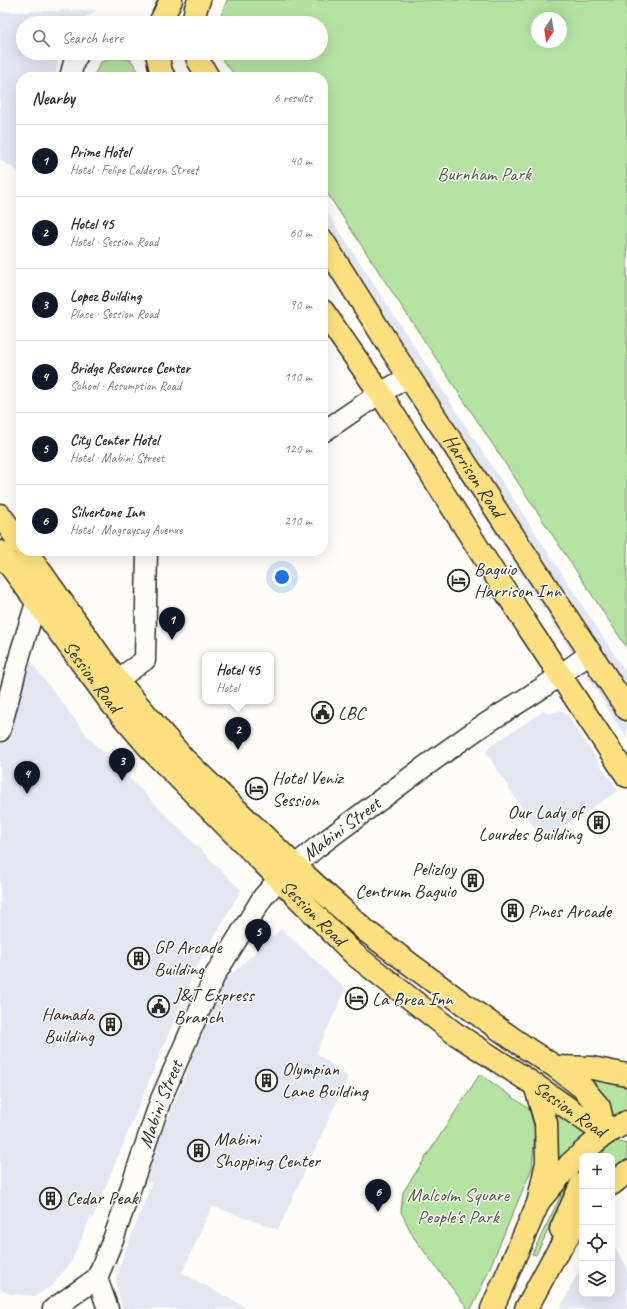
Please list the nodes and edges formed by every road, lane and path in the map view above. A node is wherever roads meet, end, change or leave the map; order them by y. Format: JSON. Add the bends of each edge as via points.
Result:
{"nodes":[{"id":1,"x":171,"y":0,"type":"edge"},
{"id":2,"x":199,"y":0,"type":"edge"},
{"id":3,"x":163,"y":16,"type":"edge"},
{"id":4,"x":194,"y":16,"type":"edge"},
{"id":5,"x":75,"y":60,"type":"edge"},
{"id":6,"x":158,"y":60,"type":"edge"},
{"id":7,"x":198,"y":60,"type":"edge"},
{"id":8,"x":71,"y":72,"type":"edge"},
{"id":9,"x":160,"y":72,"type":"edge"},
{"id":10,"x":205,"y":72,"type":"edge"},
{"id":11,"x":328,"y":249,"type":"edge"},
{"id":12,"x":328,"y":318,"type":"edge"},
{"id":13,"x":409,"y":377,"type":"junction"},
{"id":14,"x":380,"y":393,"type":"junction"},
{"id":15,"x":328,"y":429,"type":"edge"},
{"id":16,"x":0,"y":515,"type":"edge"},
{"id":17,"x":16,"y":537,"type":"edge"},
{"id":18,"x":0,"y":552,"type":"edge"},
{"id":19,"x":30,"y":556,"type":"edge"},
{"id":20,"x":147,"y":556,"type":"edge"},
{"id":21,"x":36,"y":603,"type":"junction"},
{"id":22,"x":591,"y":653,"type":"junction"},
{"id":23,"x":560,"y":675,"type":"junction"},
{"id":24,"x":117,"y":680,"type":"junction"},
{"id":25,"x":627,"y":708,"type":"edge"},
{"id":26,"x":0,"y":731,"type":"edge"},
{"id":27,"x":627,"y":776,"type":"edge"},
{"id":28,"x":287,"y":872,"type":"junction"},
{"id":29,"x":556,"y":1067,"type":"junction"},
{"id":30,"x":627,"y":1075,"type":"edge"},
{"id":31,"x":535,"y":1085,"type":"junction"},
{"id":32,"x":627,"y":1122,"type":"edge"},
{"id":33,"x":605,"y":1134,"type":"junction"},
{"id":34,"x":627,"y":1135,"type":"edge"},
{"id":35,"x":596,"y":1153,"type":"edge"},
{"id":36,"x":627,"y":1172,"type":"edge"},
{"id":37,"x":615,"y":1182,"type":"edge"},
{"id":38,"x":579,"y":1189,"type":"edge"},
{"id":39,"x":539,"y":1201,"type":"junction"},
{"id":40,"x":579,"y":1218,"type":"edge"},
{"id":41,"x":552,"y":1259,"type":"junction"},
{"id":42,"x":97,"y":1278,"type":"junction"},
{"id":43,"x":53,"y":1309,"type":"edge"},
{"id":44,"x":108,"y":1309,"type":"edge"},
{"id":45,"x":492,"y":1309,"type":"edge"},
{"id":46,"x":526,"y":1309,"type":"edge"}],
"edges":[{"from":1,"to":3,"type":"main road"},
{"from":2,"to":4,"type":"main road"},
{"from":5,"to":8,"type":"street"},
{"from":6,"to":9,"type":"main road"},
{"from":7,"to":10,"type":"main road"},
{"from":11,"to":13,"type":"main road","name":"Harrison Road"},
{"from":12,"to":14,"type":"main road","name":"Harrison Road"},
{"from":13,"to":14,"type":"street"},
{"from":13,"to":22,"type":"main road","name":"Harrison Road"},
{"from":14,"to":15,"type":"street"},
{"from":14,"to":23,"type":"main road","name":"Harrison Road"},
{"from":16,"to":17,"type":"main road"},
{"from":18,"to":21,"type":"main road","name":"Session Road"},
{"from":19,"to":24,"type":"main road","name":"Session Road"},
{"from":20,"to":24,"type":"street","via":[[145,660]]},
{"from":21,"to":26,"type":"street"},
{"from":21,"to":28,"type":"main road","name":"Session Road","via":[[112,704],[155,754]]},
{"from":22,"to":23,"type":"street","name":"Mabini Street"},
{"from":22,"to":25,"type":"main road","name":"Harrison Road"},
{"from":23,"to":27,"type":"main road","name":"Harrison Road"},
{"from":23,"to":28,"type":"street","name":"Mabini Street","via":[[424,767]]},
{"from":24,"to":28,"type":"main road","name":"Session Road","via":[[184,759]]},
{"from":28,"to":29,"type":"main road","name":"Session Road","via":[[470,1008]]},
{"from":28,"to":31,"type":"main road","name":"Session Road","via":[[355,956],[453,1032]]},
{"from":28,"to":42,"type":"street","name":"Mabini Street","via":[[263,896],[215,975],[160,1102],[114,1238]]},
{"from":29,"to":30,"type":"main road","via":[[592,1068]]},
{"from":29,"to":33,"type":"main road","name":"Session Road","via":[[583,1088],[598,1107]]},
{"from":31,"to":33,"type":"main road","name":"Session Road"},
{"from":31,"to":39,"type":"main road","via":[[546,1123],[547,1162]]},
{"from":32,"to":33,"type":"main road"},
{"from":33,"to":34,"type":"main road"},
{"from":33,"to":35,"type":"main road"},
{"from":33,"to":39,"type":"main road","via":[[570,1164]]},
{"from":36,"to":37,"type":"main road"},
{"from":38,"to":41,"type":"main road","via":[[563,1222]]},
{"from":39,"to":45,"type":"main road"},
{"from":40,"to":41,"type":"main road"},
{"from":41,"to":46,"type":"main road"},
{"from":42,"to":43,"type":"street"},
{"from":42,"to":44,"type":"street"}]}
